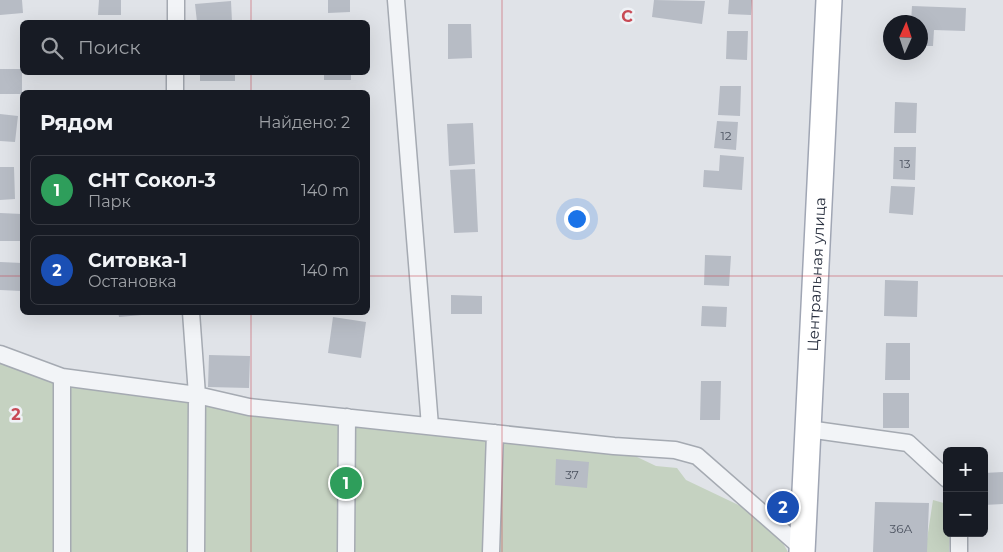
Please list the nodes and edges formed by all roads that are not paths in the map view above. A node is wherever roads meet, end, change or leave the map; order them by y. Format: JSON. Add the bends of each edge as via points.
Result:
{"nodes":[{"id":1,"x":176,"y":0,"type":"edge"},
{"id":2,"x":396,"y":0,"type":"edge"},
{"id":3,"x":828,"y":0,"type":"edge"},
{"id":4,"x":176,"y":20,"type":"edge"},
{"id":5,"x":175,"y":75,"type":"edge"},
{"id":6,"x":175,"y":90,"type":"edge"},
{"id":7,"x":191,"y":315,"type":"edge"},
{"id":8,"x":0,"y":354,"type":"edge"},
{"id":9,"x":62,"y":377,"type":"junction"},
{"id":10,"x":197,"y":394,"type":"junction"},
{"id":11,"x":347,"y":417,"type":"junction"},
{"id":12,"x":430,"y":426,"type":"junction"},
{"id":13,"x":808,"y":429,"type":"junction"},
{"id":14,"x":495,"y":433,"type":"junction"},
{"id":15,"x":943,"y":475,"type":"edge"},
{"id":16,"x":959,"y":537,"type":"edge"},
{"id":17,"x":802,"y":550,"type":"edge"},
{"id":18,"x":62,"y":552,"type":"edge"},
{"id":19,"x":196,"y":552,"type":"edge"},
{"id":20,"x":346,"y":552,"type":"edge"},
{"id":21,"x":491,"y":552,"type":"edge"},
{"id":22,"x":959,"y":552,"type":"edge"}],
"edges":[{"from":1,"to":4,"type":"street"},
{"from":2,"to":12,"type":"street"},
{"from":3,"to":13,"type":"main road","name":"Центральная улица"},
{"from":5,"to":6,"type":"street"},
{"from":7,"to":10,"type":"street"},
{"from":8,"to":9,"type":"street"},
{"from":9,"to":10,"type":"street"},
{"from":9,"to":18,"type":"street"},
{"from":10,"to":11,"type":"street","via":[[249,407]]},
{"from":10,"to":19,"type":"street"},
{"from":11,"to":12,"type":"street"},
{"from":11,"to":20,"type":"street"},
{"from":12,"to":14,"type":"street"},
{"from":13,"to":15,"type":"street","via":[[908,442]]},
{"from":13,"to":17,"type":"main road","name":"Центральная улица"},
{"from":14,"to":17,"type":"street","via":[[675,450],[697,456]]},
{"from":14,"to":21,"type":"street"},
{"from":16,"to":22,"type":"street"}]}
